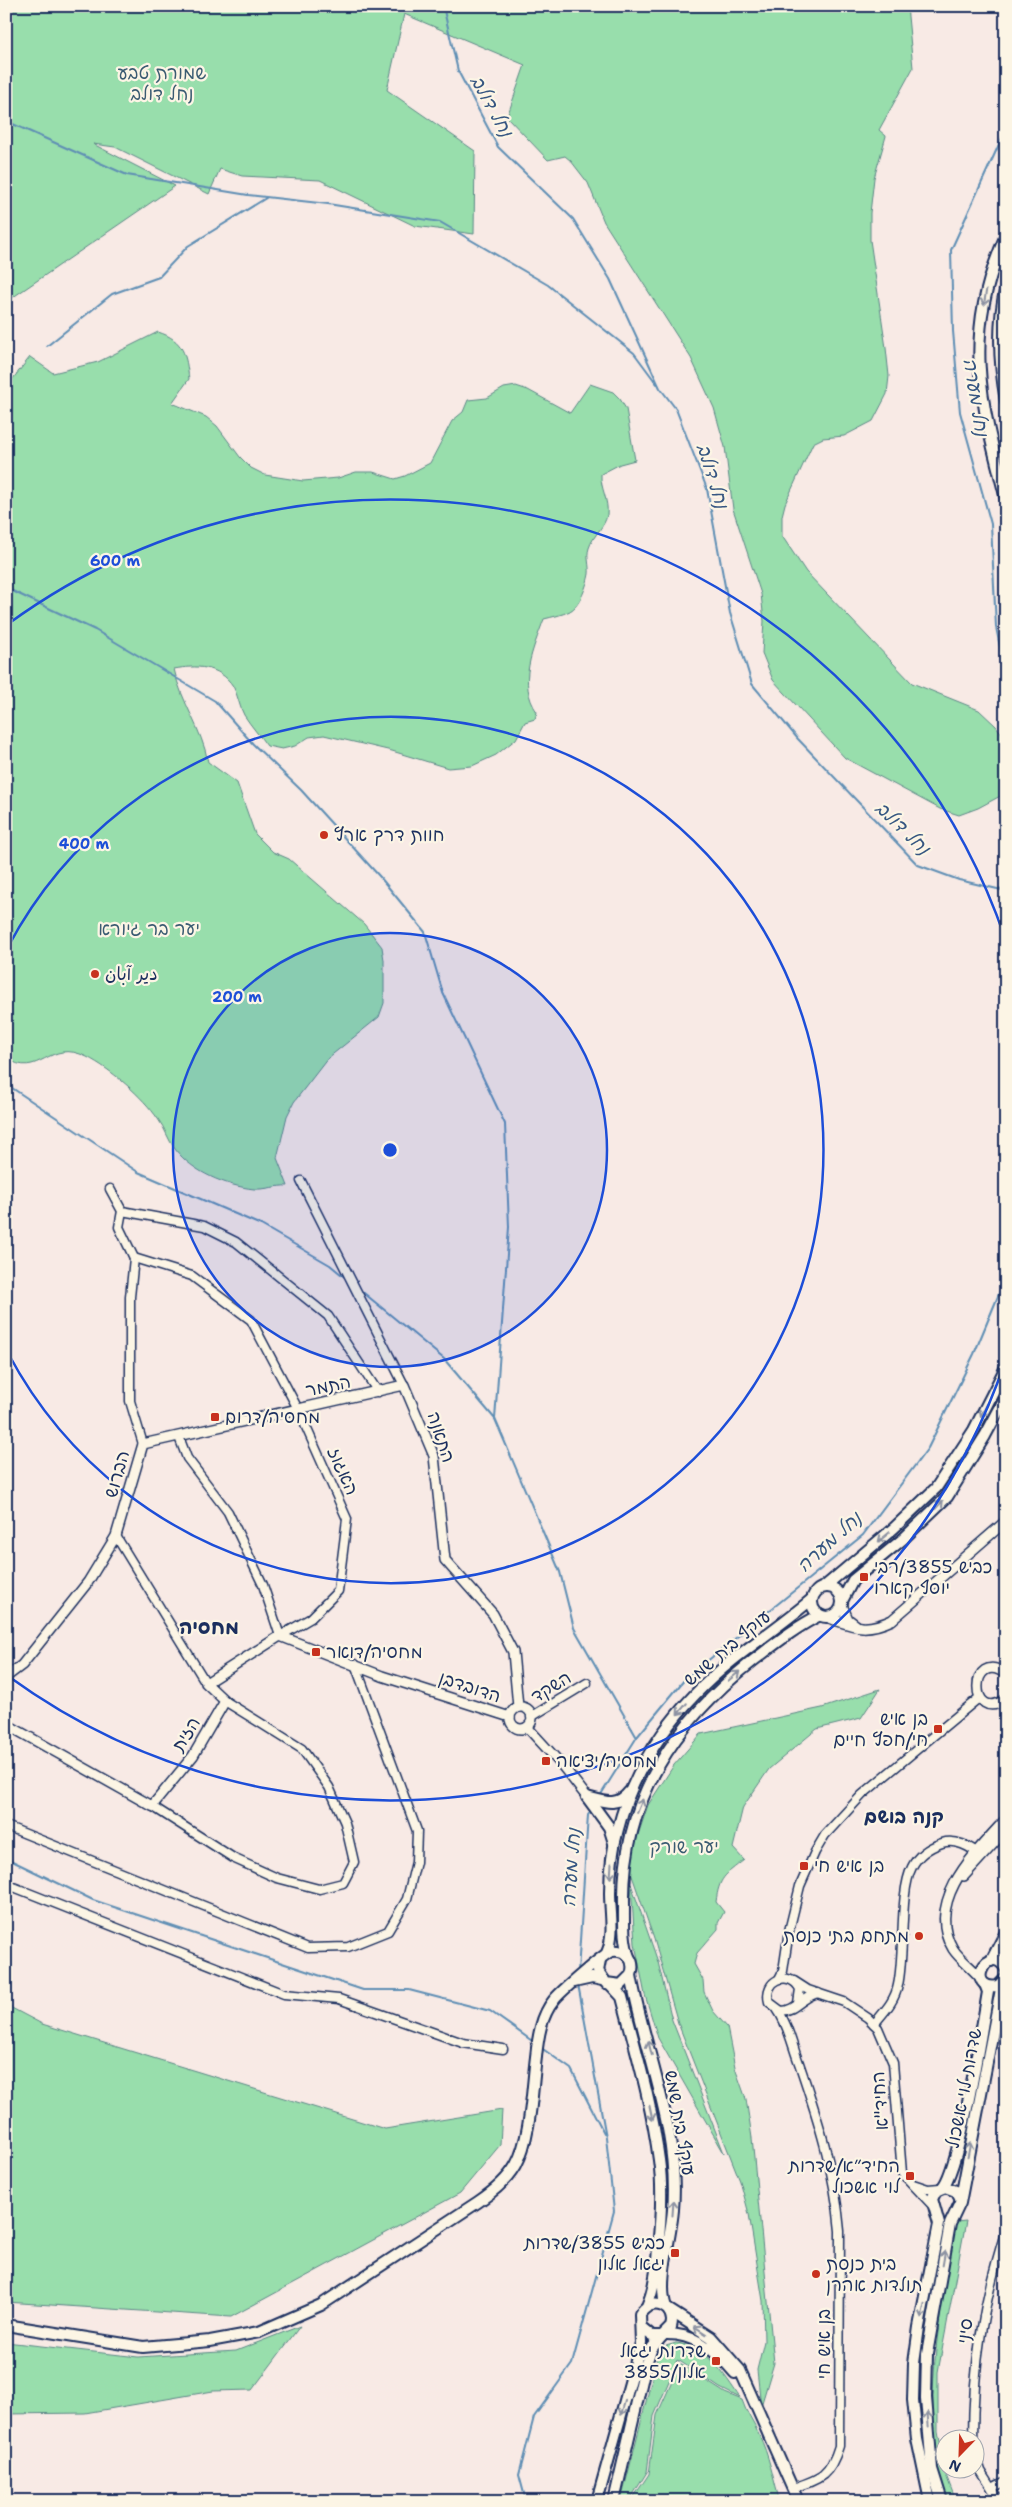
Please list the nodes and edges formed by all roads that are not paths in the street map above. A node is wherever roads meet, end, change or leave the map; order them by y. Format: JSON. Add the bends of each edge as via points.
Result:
{"nodes":[{"id":1,"x":1006,"y":235,"type":"edge"},
{"id":2,"x":1006,"y":286,"type":"edge"},
{"id":3,"x":1006,"y":401,"type":"edge"},
{"id":4,"x":1006,"y":499,"type":"edge"},
{"id":5,"x":301,"y":1181,"type":"dead end"},
{"id":6,"x":110,"y":1189,"type":"dead end"},
{"id":7,"x":122,"y":1211,"type":"junction"},
{"id":8,"x":134,"y":1258,"type":"junction"},
{"id":9,"x":1006,"y":1366,"type":"edge"},
{"id":10,"x":404,"y":1386,"type":"junction"},
{"id":11,"x":378,"y":1392,"type":"junction"},
{"id":12,"x":1006,"y":1397,"type":"edge"},
{"id":13,"x":298,"y":1409,"type":"junction"},
{"id":14,"x":179,"y":1437,"type":"junction"},
{"id":15,"x":143,"y":1444,"type":"junction"},
{"id":16,"x":1006,"y":1521,"type":"edge"},
{"id":17,"x":116,"y":1536,"type":"junction"},
{"id":18,"x":824,"y":1587,"type":"junction"},
{"id":19,"x":812,"y":1599,"type":"junction"},
{"id":20,"x":842,"y":1603,"type":"junction"},
{"id":21,"x":823,"y":1616,"type":"junction"},
{"id":22,"x":860,"y":1628,"type":"junction"},
{"id":23,"x":280,"y":1636,"type":"junction"},
{"id":24,"x":355,"y":1664,"type":"junction"},
{"id":25,"x":1005,"y":1673,"type":"edge"},
{"id":26,"x":6,"y":1677,"type":"edge"},
{"id":27,"x":206,"y":1683,"type":"junction"},
{"id":28,"x":587,"y":1683,"type":"dead end"},
{"id":29,"x":980,"y":1697,"type":"junction"},
{"id":30,"x":1006,"y":1699,"type":"edge"},
{"id":31,"x":225,"y":1701,"type":"junction"},
{"id":32,"x":996,"y":1704,"type":"junction"},
{"id":33,"x":518,"y":1707,"type":"junction"},
{"id":34,"x":1006,"y":1709,"type":"edge"},
{"id":35,"x":510,"y":1717,"type":"junction"},
{"id":36,"x":531,"y":1717,"type":"junction"},
{"id":37,"x":6,"y":1724,"type":"edge"},
{"id":38,"x":528,"y":1728,"type":"junction"},
{"id":39,"x":633,"y":1787,"type":"junction"},
{"id":40,"x":587,"y":1797,"type":"junction"},
{"id":41,"x":152,"y":1806,"type":"junction"},
{"id":42,"x":1006,"y":1819,"type":"edge"},
{"id":43,"x":6,"y":1826,"type":"edge"},
{"id":44,"x":1006,"y":1830,"type":"edge"},
{"id":45,"x":614,"y":1844,"type":"junction"},
{"id":46,"x":978,"y":1855,"type":"junction"},
{"id":47,"x":6,"y":1884,"type":"edge"},
{"id":48,"x":1006,"y":1932,"type":"edge"},
{"id":49,"x":604,"y":1957,"type":"junction"},
{"id":50,"x":629,"y":1957,"type":"junction"},
{"id":51,"x":959,"y":1957,"type":"junction"},
{"id":52,"x":989,"y":1962,"type":"junction"},
{"id":53,"x":784,"y":1964,"type":"junction"},
{"id":54,"x":1006,"y":1969,"type":"edge"},
{"id":55,"x":632,"y":1975,"type":"junction"},
{"id":56,"x":779,"y":1979,"type":"junction"},
{"id":57,"x":791,"y":1980,"type":"junction"},
{"id":58,"x":1004,"y":1981,"type":"edge"},
{"id":59,"x":607,"y":1982,"type":"junction"},
{"id":60,"x":983,"y":1982,"type":"junction"},
{"id":61,"x":571,"y":1983,"type":"junction"},
{"id":62,"x":819,"y":1993,"type":"junction"},
{"id":63,"x":796,"y":2005,"type":"junction"},
{"id":64,"x":777,"y":2010,"type":"junction"},
{"id":65,"x":874,"y":2024,"type":"junction"},
{"id":66,"x":788,"y":2031,"type":"junction"},
{"id":67,"x":503,"y":2049,"type":"dead end"},
{"id":68,"x":906,"y":2179,"type":"junction"},
{"id":69,"x":941,"y":2188,"type":"junction"},
{"id":70,"x":960,"y":2198,"type":"junction"},
{"id":71,"x":935,"y":2209,"type":"junction"},
{"id":72,"x":956,"y":2211,"type":"junction"},
{"id":73,"x":1006,"y":2230,"type":"edge"},
{"id":74,"x":647,"y":2306,"type":"junction"},
{"id":75,"x":668,"y":2309,"type":"junction"},
{"id":76,"x":6,"y":2325,"type":"edge"},
{"id":77,"x":641,"y":2327,"type":"junction"},
{"id":78,"x":663,"y":2335,"type":"junction"},
{"id":79,"x":757,"y":2410,"type":"junction"},
{"id":80,"x":973,"y":2430,"type":"edge"},
{"id":81,"x":984,"y":2476,"type":"edge"},
{"id":82,"x":1006,"y":2481,"type":"edge"},
{"id":83,"x":793,"y":2488,"type":"junction"},
{"id":84,"x":992,"y":2488,"type":"junction"},
{"id":85,"x":597,"y":2501,"type":"edge"},
{"id":86,"x":614,"y":2501,"type":"edge"},
{"id":87,"x":798,"y":2501,"type":"edge"},
{"id":88,"x":930,"y":2501,"type":"edge"},
{"id":89,"x":942,"y":2501,"type":"edge"},
{"id":90,"x":1000,"y":2501,"type":"edge"}],
"edges":[{"from":1,"to":4,"type":"main road","one_way":true,"via":[[986,290],[978,364],[986,422]]},
{"from":2,"to":3,"type":"main road","via":[[1000,332]]},
{"from":5,"to":10,"type":"street","name":"התאנה"},
{"from":6,"to":7,"type":"street"},
{"from":7,"to":8,"type":"street","via":[[118,1226]]},
{"from":7,"to":11,"type":"street","via":[[204,1226],[236,1242],[328,1316]]},
{"from":8,"to":13,"type":"street","name":"האגוז","via":[[192,1276],[251,1320]]},
{"from":8,"to":15,"type":"street","name":"הברוש","via":[[130,1297],[130,1401]]},
{"from":9,"to":18,"type":"main road","one_way":true,"via":[[974,1430],[936,1488]]},
{"from":10,"to":11,"type":"street","name":"התמר"},
{"from":10,"to":33,"type":"street","name":"התאנה","via":[[434,1456],[445,1560],[494,1614],[513,1652]]},
{"from":11,"to":13,"type":"street","name":"התמר"},
{"from":20,"to":12,"type":"main road","one_way":true,"via":[[853,1580],[947,1497]]},
{"from":13,"to":14,"type":"street","name":"התמר"},
{"from":13,"to":23,"type":"street","name":"האגוז","via":[[347,1519],[338,1591],[311,1618]]},
{"from":14,"to":15,"type":"street","name":"התמר"},
{"from":14,"to":23,"type":"street","via":[[187,1458],[228,1512],[263,1585]]},
{"from":15,"to":17,"type":"street","name":"הברוש"},
{"from":16,"to":22,"type":"street","via":[[904,1611],[876,1627]]},
{"from":17,"to":26,"type":"street","name":"הברוש","via":[[88,1582],[22,1665]]},
{"from":17,"to":27,"type":"street"},
{"from":18,"to":19,"type":"main road"},
{"from":18,"to":20,"type":"main road","via":[[838,1591]]},
{"from":19,"to":21,"type":"main road","via":[[814,1610]]},
{"from":19,"to":39,"type":"main road","name":"עוקף בית שמש","one_way":true,"via":[[733,1660],[684,1706],[656,1742]]},
{"from":20,"to":21,"type":"main road","via":[[834,1615]]},
{"from":20,"to":22,"type":"street","via":[[848,1619]]},
{"from":21,"to":22,"type":"street"},
{"from":50,"to":21,"type":"main road","name":"עוקף בית שמש","one_way":true,"via":[[624,1918],[626,1853],[637,1812],[658,1766],[686,1726],[721,1688],[795,1629]]},
{"from":23,"to":24,"type":"street","name":"הדובדבן"},
{"from":23,"to":27,"type":"street","name":"האגוז"},
{"from":24,"to":35,"type":"street","name":"הדובדבן","via":[[382,1676]]},
{"from":24,"to":43,"type":"street","via":[[417,1831],[416,1862],[407,1899],[388,1931],[348,1947],[308,1948]]},
{"from":25,"to":29,"type":"street","via":[[994,1669],[981,1674],[977,1684]]},
{"from":27,"to":31,"type":"street"},
{"from":28,"to":36,"type":"street","name":"השקד"},
{"from":29,"to":32,"type":"street","via":[[987,1703]]},
{"from":29,"to":53,"type":"street","via":[[862,1795],[825,1835],[800,1886]]},
{"from":30,"to":32,"type":"street"},
{"from":31,"to":41,"type":"street","name":"הזית","via":[[194,1756]]},
{"from":31,"to":41,"type":"street","via":[[302,1749],[329,1787],[345,1823],[354,1862],[343,1883],[319,1889],[277,1878],[235,1859]]},
{"from":32,"to":34,"type":"street"},
{"from":33,"to":35,"type":"street","via":[[512,1709]]},
{"from":33,"to":36,"type":"street","via":[[529,1711]]},
{"from":35,"to":38,"type":"street","via":[[514,1725]]},
{"from":36,"to":38,"type":"street"},
{"from":37,"to":41,"type":"street"},
{"from":38,"to":40,"type":"street"},
{"from":39,"to":40,"type":"main road","via":[[625,1797],[613,1803]]},
{"from":39,"to":45,"type":"main road","name":"עוקף בית שמש"},
{"from":40,"to":45,"type":"main road","via":[[609,1827]]},
{"from":42,"to":46,"type":"street"},
{"from":44,"to":46,"type":"street"},
{"from":45,"to":49,"type":"main road","name":"עוקף בית שמש","one_way":true,"via":[[610,1894],[612,1937]]},
{"from":46,"to":51,"type":"street","via":[[958,1876],[945,1910],[946,1931]]},
{"from":46,"to":65,"type":"street","via":[[962,1844],[945,1842],[926,1851],[912,1867],[907,1886],[898,1988]]},
{"from":47,"to":67,"type":"street","via":[[284,1994],[340,1999],[462,2043]]},
{"from":48,"to":52,"type":"main road"},
{"from":49,"to":50,"type":"main road","via":[[621,1952]]},
{"from":49,"to":59,"type":"main road","via":[[598,1970]]},
{"from":49,"to":61,"type":"main road"},
{"from":50,"to":55,"type":"main road"},
{"from":51,"to":52,"type":"street","via":[[974,1964]]},
{"from":51,"to":60,"type":"street"},
{"from":52,"to":54,"type":"main road","via":[[1000,1962]]},
{"from":52,"to":60,"type":"main road","name":"שדרות לוי אשכול","via":[[981,1968]]},
{"from":53,"to":56,"type":"street"},
{"from":53,"to":57,"type":"street"},
{"from":55,"to":59,"type":"main road","via":[[625,1983]]},
{"from":75,"to":55,"type":"main road","name":"עוקף בית שמש","one_way":true,"via":[[662,2292],[673,2218],[673,2160],[665,2112]]},
{"from":56,"to":57,"type":"street"},
{"from":56,"to":64,"type":"street","via":[[770,1986],[768,1996]]},
{"from":57,"to":62,"type":"street"},
{"from":57,"to":63,"type":"street","via":[[800,1989]]},
{"from":58,"to":60,"type":"main road","via":[[993,1987]]},
{"from":70,"to":58,"type":"main road","name":"שדרות לוי אשכול","one_way":true},
{"from":59,"to":61,"type":"main road","via":[[584,1979]]},
{"from":59,"to":74,"type":"main road","name":"עוקף בית שמש","one_way":true,"via":[[622,1997],[659,2161],[659,2243],[655,2282]]},
{"from":60,"to":69,"type":"main road","name":"שדרות לוי אשכול","via":[[988,1992],[965,2111],[950,2176]]},
{"from":61,"to":76,"type":"main road","via":[[550,2005],[542,2023],[524,2140],[517,2164],[510,2174],[492,2192],[321,2305],[259,2332],[210,2341],[143,2347]]},
{"from":62,"to":63,"type":"street"},
{"from":62,"to":65,"type":"street","via":[[844,2002]]},
{"from":63,"to":64,"type":"street","via":[[786,2011]]},
{"from":63,"to":66,"type":"street","via":[[788,2018]]},
{"from":64,"to":66,"type":"street","name":"בן איש חי"},
{"from":65,"to":68,"type":"street","name":"החיד\"א","via":[[885,2040],[893,2063],[900,2165]]},
{"from":66,"to":83,"type":"street","name":"בן איש חי","via":[[826,2144],[840,2231],[839,2446],[828,2471],[818,2479]]},
{"from":68,"to":69,"type":"street","via":[[921,2188]]},
{"from":68,"to":71,"type":"street","name":"החיד\"א"},
{"from":69,"to":70,"type":"main road","via":[[952,2189]]},
{"from":69,"to":71,"type":"main road","via":[[934,2194]]},
{"from":70,"to":72,"type":"main road"},
{"from":71,"to":72,"type":"main road","via":[[948,2215]]},
{"from":71,"to":88,"type":"main road","one_way":true,"via":[[939,2224],[914,2363],[913,2400],[917,2439]]},
{"from":89,"to":72,"type":"main road","one_way":true,"via":[[932,2469],[926,2398],[927,2354],[950,2224]]},
{"from":73,"to":80,"type":"street","name":"סיני","via":[[982,2316],[975,2365]]},
{"from":74,"to":75,"type":"main road","via":[[657,2304]]},
{"from":74,"to":77,"type":"main road","via":[[640,2314]]},
{"from":75,"to":78,"type":"main road","via":[[672,2323]]},
{"from":79,"to":75,"type":"main road","one_way":true,"via":[[740,2370],[721,2346]]},
{"from":77,"to":78,"type":"main road","via":[[652,2336]]},
{"from":77,"to":85,"type":"main road","one_way":true,"via":[[641,2343]]},
{"from":78,"to":79,"type":"main road","via":[[674,2333],[694,2339],[717,2354],[734,2372]]},
{"from":78,"to":86,"type":"main road","via":[[652,2348],[646,2363]]},
{"from":79,"to":83,"type":"main road"},
{"from":81,"to":84,"type":"street"},
{"from":82,"to":84,"type":"street"},
{"from":83,"to":87,"type":"main road"},
{"from":84,"to":90,"type":"street"}]}
